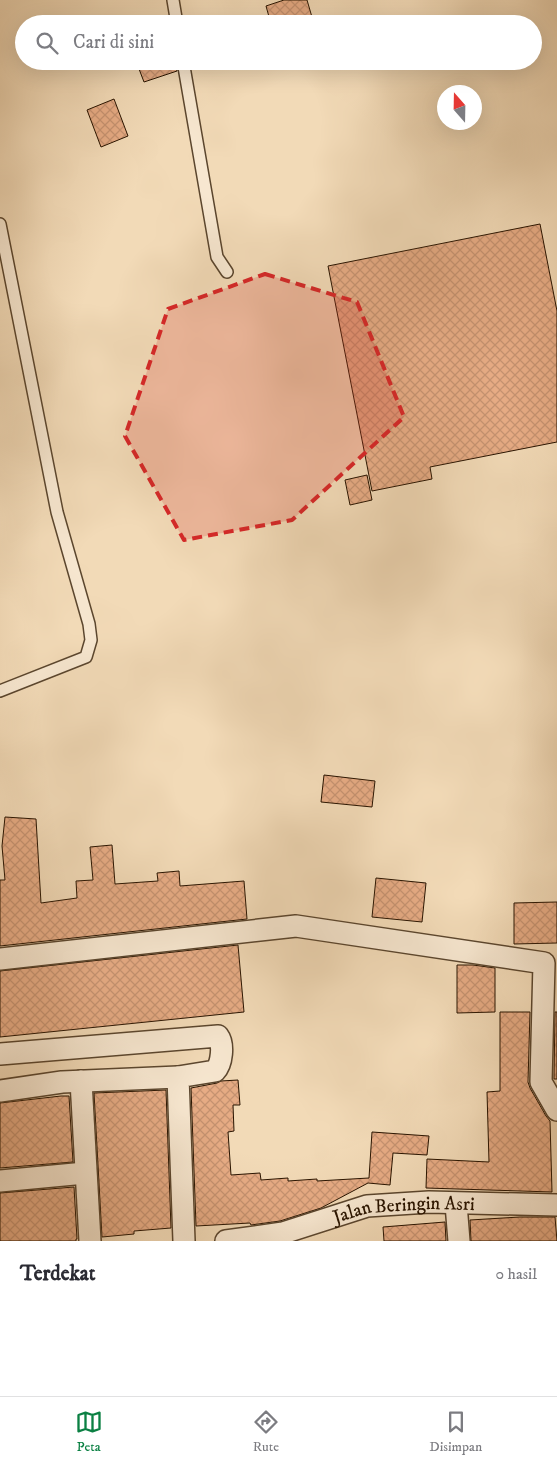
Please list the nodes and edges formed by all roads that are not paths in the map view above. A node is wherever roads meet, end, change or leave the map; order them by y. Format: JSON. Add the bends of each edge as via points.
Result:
{"nodes":[{"id":1,"x":173,"y":0,"type":"edge"},
{"id":2,"x":176,"y":15,"type":"edge"},
{"id":3,"x":185,"y":70,"type":"edge"},
{"id":4,"x":0,"y":224,"type":"edge"},
{"id":5,"x":227,"y":272,"type":"dead end"},
{"id":6,"x":0,"y":691,"type":"edge"},
{"id":7,"x":0,"y":959,"type":"edge"},
{"id":8,"x":550,"y":964,"type":"edge"},
{"id":9,"x":59,"y":1049,"type":"junction"},
{"id":10,"x":0,"y":1054,"type":"edge"},
{"id":11,"x":178,"y":1077,"type":"junction"},
{"id":12,"x":72,"y":1081,"type":"junction"},
{"id":13,"x":0,"y":1091,"type":"edge"},
{"id":14,"x":554,"y":1100,"type":"edge"},
{"id":15,"x":85,"y":1173,"type":"junction"},
{"id":16,"x":0,"y":1181,"type":"edge"},
{"id":17,"x":456,"y":1204,"type":"junction"},
{"id":18,"x":557,"y":1205,"type":"edge"},
{"id":19,"x":90,"y":1241,"type":"edge"},
{"id":20,"x":184,"y":1241,"type":"edge"},
{"id":21,"x":226,"y":1241,"type":"edge"},
{"id":22,"x":458,"y":1241,"type":"edge"}],
"edges":[{"from":1,"to":2,"type":"lane"},
{"from":3,"to":5,"type":"lane","via":[[217,257]]},
{"from":4,"to":6,"type":"lane","via":[[57,512],[90,624],[91,640],[86,657]]},
{"from":7,"to":8,"type":"street","via":[[296,926]]},
{"from":8,"to":14,"type":"street","via":[[540,1082]]},
{"from":9,"to":10,"type":"street"},
{"from":9,"to":11,"type":"street","via":[[218,1036],[219,1067],[215,1071]]},
{"from":9,"to":12,"type":"street"},
{"from":11,"to":12,"type":"street"},
{"from":11,"to":20,"type":"street"},
{"from":12,"to":13,"type":"street"},
{"from":12,"to":15,"type":"street"},
{"from":15,"to":16,"type":"street"},
{"from":15,"to":19,"type":"street"},
{"from":17,"to":18,"type":"street","name":"Jalan Beringin Asri"},
{"from":17,"to":21,"type":"street","name":"Jalan Beringin Asri","via":[[429,1202],[367,1206],[283,1233]]},
{"from":17,"to":22,"type":"street"}]}
